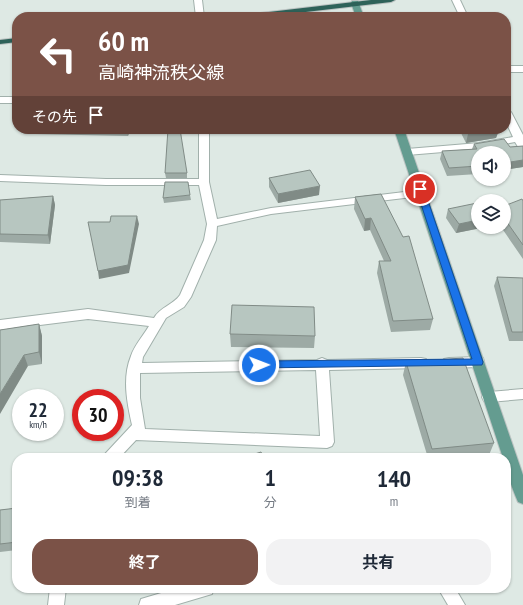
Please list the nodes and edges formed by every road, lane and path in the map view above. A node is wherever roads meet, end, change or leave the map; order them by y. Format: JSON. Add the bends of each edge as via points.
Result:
{"nodes":[{"id":1,"x":198,"y":0,"type":"edge"},
{"id":2,"x":391,"y":0,"type":"edge"},
{"id":3,"x":456,"y":0,"type":"edge"},
{"id":4,"x":355,"y":3,"type":"junction"},
{"id":5,"x":199,"y":12,"type":"edge"},
{"id":6,"x":283,"y":12,"type":"edge"},
{"id":7,"x":358,"y":12,"type":"edge"},
{"id":8,"x":462,"y":12,"type":"edge"},
{"id":9,"x":12,"y":41,"type":"edge"},
{"id":10,"x":0,"y":42,"type":"edge"},
{"id":11,"x":523,"y":69,"type":"edge"},
{"id":12,"x":511,"y":70,"type":"edge"},
{"id":13,"x":0,"y":100,"type":"edge"},
{"id":14,"x":12,"y":100,"type":"edge"},
{"id":15,"x":511,"y":121,"type":"edge"},
{"id":16,"x":204,"y":134,"type":"edge"},
{"id":17,"x":401,"y":134,"type":"edge"},
{"id":18,"x":522,"y":142,"type":"edge"},
{"id":19,"x":407,"y":152,"type":"junction"},
{"id":20,"x":0,"y":178,"type":"edge"},
{"id":21,"x":204,"y":182,"type":"junction"},
{"id":22,"x":421,"y":193,"type":"junction"},
{"id":23,"x":212,"y":224,"type":"junction"},
{"id":24,"x":158,"y":322,"type":"junction"},
{"id":25,"x":0,"y":325,"type":"edge"},
{"id":26,"x":478,"y":362,"type":"junction"},
{"id":27,"x":322,"y":363,"type":"junction"},
{"id":28,"x":134,"y":368,"type":"junction"},
{"id":29,"x":523,"y":394,"type":"edge"},
{"id":30,"x":489,"y":397,"type":"junction"},
{"id":31,"x":132,"y":434,"type":"junction"},
{"id":32,"x":115,"y":453,"type":"edge"},
{"id":33,"x":508,"y":453,"type":"edge"},
{"id":34,"x":511,"y":462,"type":"edge"},
{"id":35,"x":523,"y":497,"type":"edge"},
{"id":36,"x":57,"y":593,"type":"edge"},
{"id":37,"x":189,"y":593,"type":"edge"},
{"id":38,"x":450,"y":593,"type":"edge"},
{"id":39,"x":56,"y":605,"type":"edge"},
{"id":40,"x":147,"y":605,"type":"edge"},
{"id":41,"x":458,"y":605,"type":"edge"}],
"edges":[{"from":1,"to":5,"type":"street"},
{"from":2,"to":4,"type":"highway"},
{"from":3,"to":8,"type":"street"},
{"from":4,"to":6,"type":"highway"},
{"from":4,"to":7,"type":"main road"},
{"from":9,"to":10,"type":"highway"},
{"from":11,"to":12,"type":"street"},
{"from":13,"to":14,"type":"street"},
{"from":15,"to":18,"type":"street"},
{"from":16,"to":21,"type":"street"},
{"from":17,"to":19,"type":"main road"},
{"from":18,"to":19,"type":"street"},
{"from":19,"to":22,"type":"main road"},
{"from":20,"to":21,"type":"street"},
{"from":21,"to":23,"type":"street"},
{"from":22,"to":23,"type":"street","via":[[271,211]]},
{"from":22,"to":26,"type":"main road"},
{"from":23,"to":24,"type":"street","via":[[210,240],[185,297]]},
{"from":24,"to":25,"type":"street","via":[[88,314]]},
{"from":24,"to":28,"type":"street","via":[[137,356]]},
{"from":26,"to":27,"type":"street"},
{"from":26,"to":30,"type":"main road"},
{"from":27,"to":28,"type":"street"},
{"from":27,"to":31,"type":"street","via":[[327,442]]},
{"from":28,"to":31,"type":"street","via":[[132,398],[139,427]]},
{"from":29,"to":30,"type":"street"},
{"from":30,"to":33,"type":"main road"},
{"from":31,"to":32,"type":"street"},
{"from":34,"to":35,"type":"main road"},
{"from":36,"to":39,"type":"street"},
{"from":37,"to":40,"type":"street"},
{"from":38,"to":41,"type":"street"}]}
